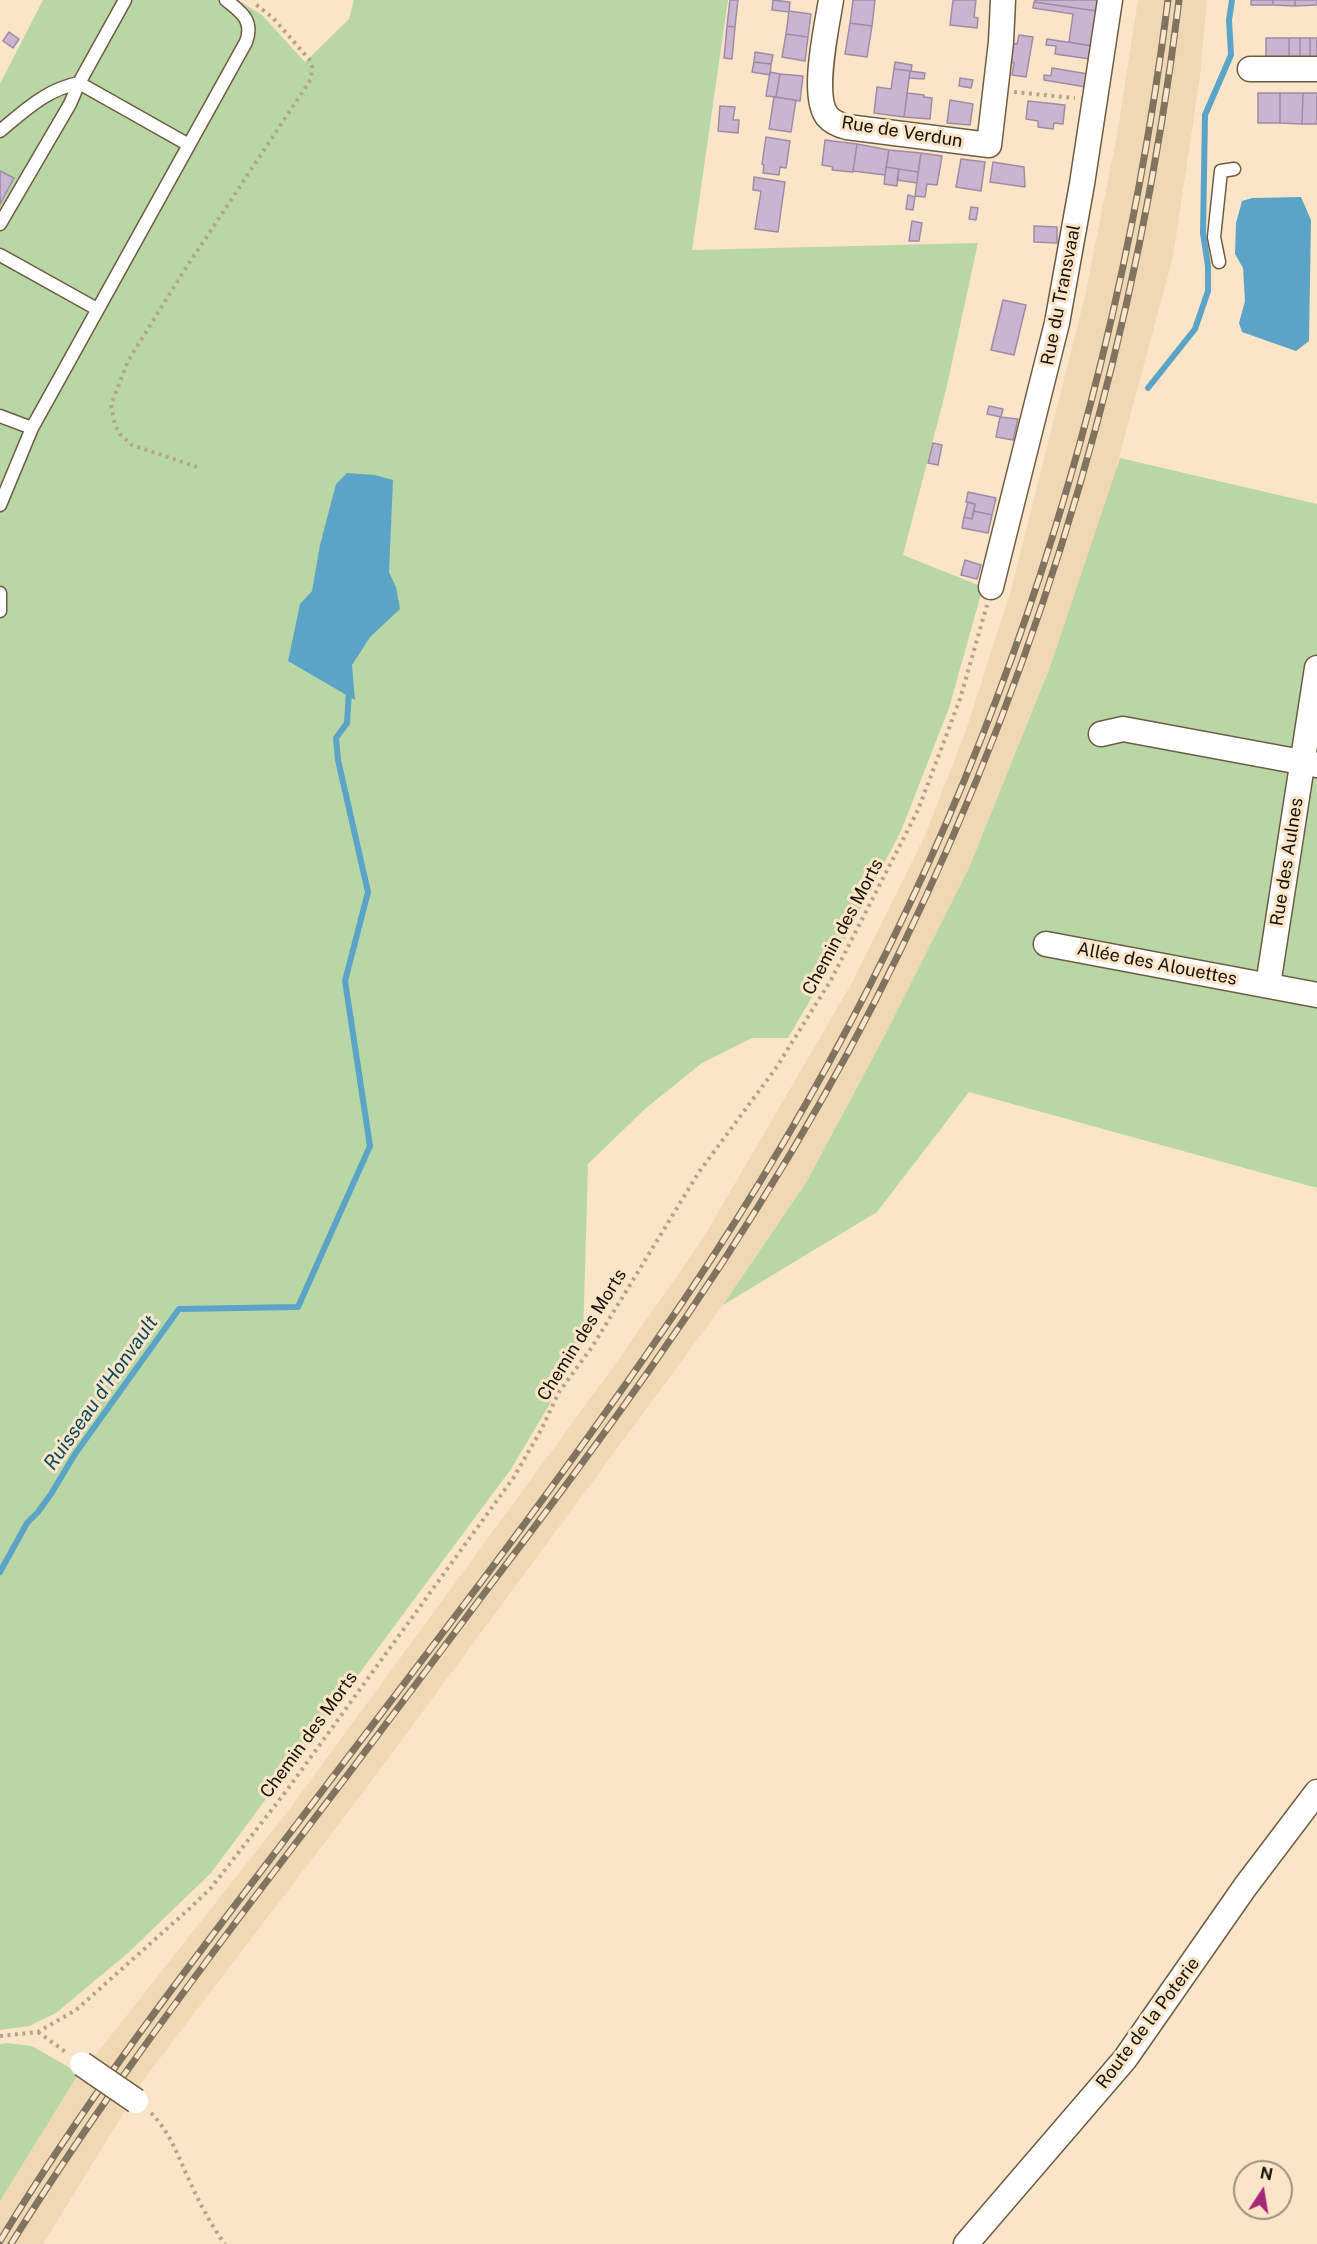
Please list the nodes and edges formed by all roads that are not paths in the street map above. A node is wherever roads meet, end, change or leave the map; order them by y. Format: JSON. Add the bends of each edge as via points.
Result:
{"nodes":[{"id":1,"x":125,"y":0,"type":"edge"},
{"id":2,"x":226,"y":0,"type":"edge"},
{"id":3,"x":831,"y":0,"type":"edge"},
{"id":4,"x":1004,"y":0,"type":"edge"},
{"id":5,"x":1110,"y":0,"type":"edge"},
{"id":6,"x":1250,"y":69,"type":"dead end"},
{"id":7,"x":1317,"y":69,"type":"edge"},
{"id":8,"x":79,"y":83,"type":"junction"},
{"id":9,"x":0,"y":131,"type":"edge"},
{"id":10,"x":189,"y":145,"type":"junction"},
{"id":11,"x":1234,"y":169,"type":"dead end"},
{"id":12,"x":0,"y":224,"type":"edge"},
{"id":13,"x":0,"y":255,"type":"edge"},
{"id":14,"x":1219,"y":262,"type":"dead end"},
{"id":15,"x":97,"y":309,"type":"junction"},
{"id":16,"x":0,"y":416,"type":"edge"},
{"id":17,"x":32,"y":428,"type":"junction"},
{"id":18,"x":0,"y":506,"type":"edge"},
{"id":19,"x":992,"y":587,"type":"road end"},
{"id":20,"x":0,"y":593,"type":"edge"},
{"id":21,"x":0,"y":611,"type":"edge"},
{"id":22,"x":1317,"y":668,"type":"edge"},
{"id":23,"x":1101,"y":734,"type":"dead end"},
{"id":24,"x":1310,"y":763,"type":"edge"},
{"id":25,"x":1046,"y":944,"type":"dead end"},
{"id":26,"x":1268,"y":985,"type":"junction"},
{"id":27,"x":1317,"y":995,"type":"edge"},
{"id":28,"x":1317,"y":1792,"type":"edge"},
{"id":29,"x":82,"y":2064,"type":"road end"},
{"id":30,"x":136,"y":2101,"type":"road end"},
{"id":31,"x":966,"y":2244,"type":"edge"}],
"edges":[{"from":1,"to":8,"type":"lane"},
{"from":2,"to":10,"type":"lane","via":[[247,21],[249,33]]},
{"from":3,"to":4,"type":"street","name":"Rue de Verdun","via":[[819,93],[823,109],[832,121],[847,127],[989,145]]},
{"from":5,"to":19,"type":"street","name":"Rue du Transvaal","via":[[1058,323]]},
{"from":6,"to":7,"type":"street"},
{"from":8,"to":9,"type":"lane","via":[[43,97]]},
{"from":8,"to":10,"type":"lane"},
{"from":8,"to":12,"type":"lane"},
{"from":10,"to":15,"type":"lane"},
{"from":11,"to":14,"type":"lane","via":[[1221,171],[1214,237]]},
{"from":13,"to":15,"type":"lane"},
{"from":15,"to":17,"type":"lane"},
{"from":16,"to":17,"type":"lane"},
{"from":17,"to":18,"type":"lane"},
{"from":20,"to":21,"type":"lane"},
{"from":22,"to":24,"type":"street","name":"Rue des Aulnes"},
{"from":23,"to":24,"type":"street","via":[[1123,729]]},
{"from":24,"to":26,"type":"street","name":"Rue des Aulnes"},
{"from":25,"to":26,"type":"street","name":"Allée des Alouettes"},
{"from":26,"to":27,"type":"street","name":"Allée des Alouettes"},
{"from":28,"to":31,"type":"street","name":"Route de la Poterie","via":[[1125,2059]]},
{"from":29,"to":30,"type":"street","bridge":true}]}
